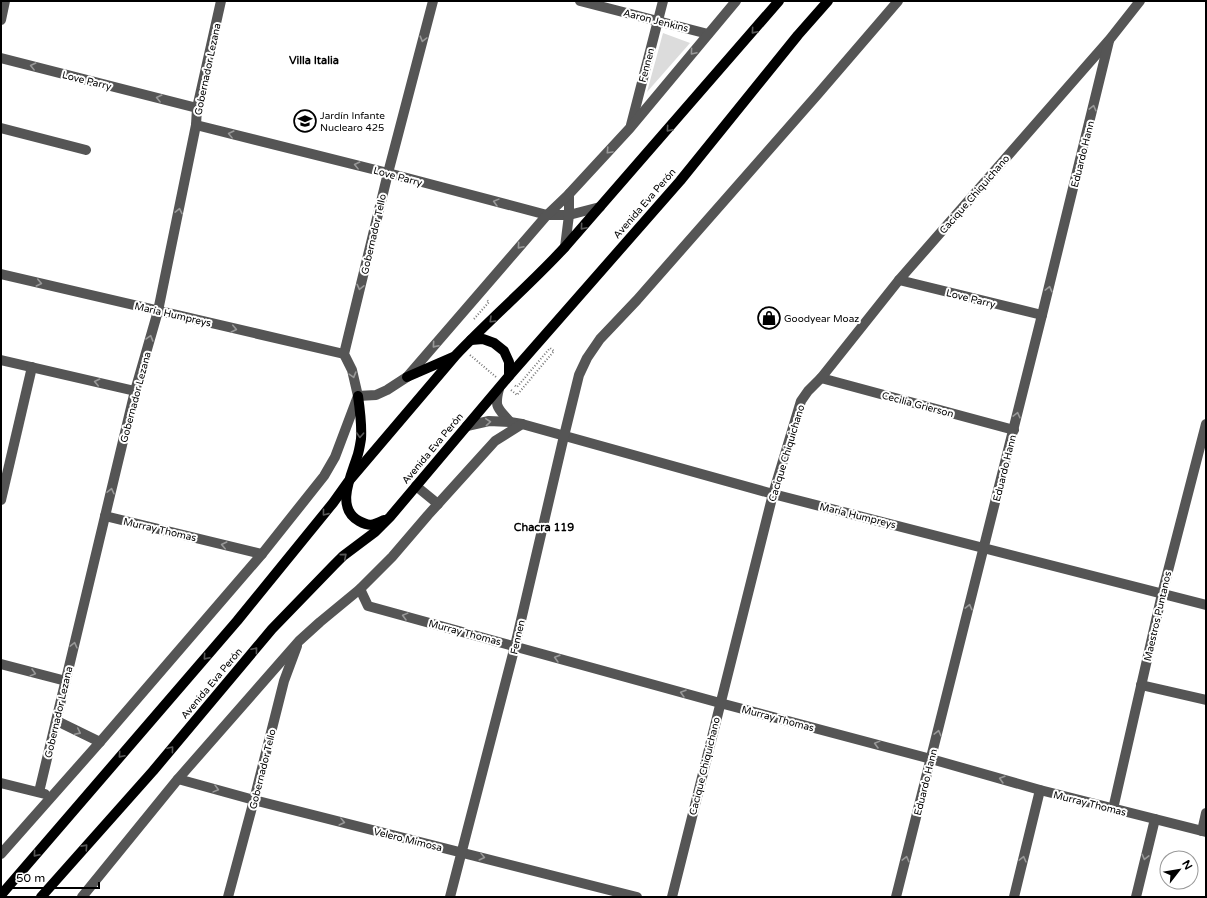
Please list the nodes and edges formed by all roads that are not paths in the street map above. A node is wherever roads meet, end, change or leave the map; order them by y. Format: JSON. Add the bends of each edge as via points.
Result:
{"nodes":[{"id":1,"x":5,"y":1,"type":"edge"},
{"id":2,"x":221,"y":1,"type":"edge"},
{"id":3,"x":433,"y":1,"type":"edge"},
{"id":4,"x":580,"y":1,"type":"edge"},
{"id":5,"x":663,"y":1,"type":"edge"},
{"id":6,"x":736,"y":1,"type":"edge"},
{"id":7,"x":779,"y":1,"type":"edge"},
{"id":8,"x":828,"y":1,"type":"edge"},
{"id":9,"x":898,"y":1,"type":"edge"},
{"id":10,"x":1140,"y":1,"type":"edge"},
{"id":11,"x":1,"y":20,"type":"edge"},
{"id":12,"x":658,"y":21,"type":"junction"},
{"id":13,"x":708,"y":34,"type":"junction"},
{"id":14,"x":1110,"y":39,"type":"junction"},
{"id":15,"x":1,"y":58,"type":"edge"},
{"id":16,"x":197,"y":108,"type":"junction"},
{"id":17,"x":196,"y":125,"type":"junction"},
{"id":18,"x":1,"y":128,"type":"edge"},
{"id":19,"x":630,"y":128,"type":"junction"},
{"id":20,"x":86,"y":150,"type":"dead end"},
{"id":21,"x":388,"y":172,"type":"junction"},
{"id":22,"x":569,"y":194,"type":"junction"},
{"id":23,"x":600,"y":207,"type":"junction"},
{"id":24,"x":547,"y":215,"type":"junction"},
{"id":25,"x":569,"y":215,"type":"junction"},
{"id":26,"x":565,"y":248,"type":"junction"},
{"id":27,"x":1,"y":274,"type":"edge"},
{"id":28,"x":899,"y":280,"type":"junction"},
{"id":29,"x":158,"y":311,"type":"junction"},
{"id":30,"x":1042,"y":315,"type":"junction"},
{"id":31,"x":471,"y":340,"type":"junction"},
{"id":32,"x":344,"y":354,"type":"junction"},
{"id":33,"x":456,"y":355,"type":"junction"},
{"id":34,"x":1,"y":360,"type":"edge"},
{"id":35,"x":32,"y":367,"type":"junction"},
{"id":36,"x":509,"y":376,"type":"junction"},
{"id":37,"x":407,"y":377,"type":"junction"},
{"id":38,"x":821,"y":378,"type":"junction"},
{"id":39,"x":499,"y":384,"type":"junction"},
{"id":40,"x":135,"y":391,"type":"junction"},
{"id":41,"x":358,"y":396,"type":"junction"},
{"id":42,"x":510,"y":422,"type":"junction"},
{"id":43,"x":522,"y":424,"type":"junction"},
{"id":44,"x":1206,"y":424,"type":"edge"},
{"id":45,"x":467,"y":426,"type":"junction"},
{"id":46,"x":1014,"y":430,"type":"junction"},
{"id":47,"x":564,"y":436,"type":"junction"},
{"id":48,"x":348,"y":482,"type":"junction"},
{"id":49,"x":416,"y":486,"type":"junction"},
{"id":50,"x":773,"y":494,"type":"junction"},
{"id":51,"x":1,"y":500,"type":"edge"},
{"id":52,"x":438,"y":504,"type":"junction"},
{"id":53,"x":106,"y":516,"type":"junction"},
{"id":54,"x":390,"y":517,"type":"junction"},
{"id":55,"x":984,"y":548,"type":"junction"},
{"id":56,"x":262,"y":554,"type":"junction"},
{"id":57,"x":360,"y":589,"type":"junction"},
{"id":58,"x":1162,"y":594,"type":"junction"},
{"id":59,"x":1206,"y":605,"type":"edge"},
{"id":60,"x":299,"y":641,"type":"junction"},
{"id":61,"x":515,"y":646,"type":"junction"},
{"id":62,"x":1,"y":664,"type":"edge"},
{"id":63,"x":66,"y":682,"type":"junction"},
{"id":64,"x":1141,"y":685,"type":"junction"},
{"id":65,"x":1206,"y":700,"type":"edge"},
{"id":66,"x":720,"y":703,"type":"junction"},
{"id":67,"x":57,"y":721,"type":"junction"},
{"id":68,"x":100,"y":742,"type":"junction"},
{"id":69,"x":931,"y":759,"type":"junction"},
{"id":70,"x":178,"y":779,"type":"junction"},
{"id":71,"x":1,"y":783,"type":"edge"},
{"id":72,"x":1040,"y":790,"type":"junction"},
{"id":73,"x":39,"y":792,"type":"junction"},
{"id":74,"x":52,"y":797,"type":"junction"},
{"id":75,"x":254,"y":800,"type":"junction"},
{"id":76,"x":1113,"y":809,"type":"junction"},
{"id":77,"x":1206,"y":813,"type":"edge"},
{"id":78,"x":1155,"y":819,"type":"junction"},
{"id":79,"x":1204,"y":832,"type":"edge"},
{"id":80,"x":461,"y":852,"type":"junction"},
{"id":81,"x":1,"y":854,"type":"edge"},
{"id":82,"x":1,"y":894,"type":"edge"},
{"id":83,"x":41,"y":897,"type":"edge"},
{"id":84,"x":82,"y":897,"type":"edge"},
{"id":85,"x":228,"y":897,"type":"edge"},
{"id":86,"x":450,"y":897,"type":"edge"},
{"id":87,"x":637,"y":897,"type":"edge"},
{"id":88,"x":672,"y":897,"type":"edge"},
{"id":89,"x":896,"y":897,"type":"edge"},
{"id":90,"x":1014,"y":897,"type":"edge"},
{"id":91,"x":1136,"y":897,"type":"edge"}],
"edges":[{"from":1,"to":11,"type":"street"},
{"from":2,"to":16,"type":"street","name":"Gobernador Lezana"},
{"from":3,"to":21,"type":"street","name":"Gobernador Tello","one_way":true},
{"from":4,"to":12,"type":"street","name":"Aaron Jenkins"},
{"from":5,"to":12,"type":"street","name":"Fennen"},
{"from":6,"to":13,"type":"street"},
{"from":7,"to":23,"type":"main road","name":"Avenida Eva Perón","one_way":true},
{"from":8,"to":36,"type":"main road","name":"Avenida Eva Perón","via":[[670,192]]},
{"from":9,"to":47,"type":"street","name":"Fennen","via":[[600,339],[579,375]]},
{"from":10,"to":14,"type":"street","name":"Cacique Chiquichano"},
{"from":12,"to":13,"type":"street","name":"Aaron Jenkins"},
{"from":12,"to":19,"type":"street","name":"Fennen"},
{"from":13,"to":19,"type":"street","one_way":true},
{"from":14,"to":28,"type":"street","name":"Cacique Chiquichano"},
{"from":30,"to":14,"type":"street","name":"Eduardo Hann","one_way":true},
{"from":16,"to":15,"type":"street","name":"Love Parry","one_way":true},
{"from":16,"to":17,"type":"street","name":"Gobernador Lezana"},
{"from":21,"to":17,"type":"street","name":"Love Parry","one_way":true},
{"from":29,"to":17,"type":"street","name":"Gobernador Lezana","one_way":true},
{"from":18,"to":20,"type":"street"},
{"from":19,"to":22,"type":"street","one_way":true},
{"from":24,"to":21,"type":"street","name":"Love Parry","one_way":true},
{"from":21,"to":32,"type":"street","name":"Gobernador Tello","one_way":true},
{"from":22,"to":24,"type":"street"},
{"from":22,"to":25,"type":"street"},
{"from":23,"to":25,"type":"street","name":"Love Parry"},
{"from":23,"to":26,"type":"main road","name":"Avenida Eva Perón","one_way":true},
{"from":24,"to":25,"type":"street","name":"Love Parry"},
{"from":24,"to":37,"type":"street","one_way":true},
{"from":25,"to":26,"type":"street"},
{"from":26,"to":31,"type":"main road","name":"Avenida Eva Perón","one_way":true},
{"from":27,"to":29,"type":"street","name":"María Humpreys","one_way":true},
{"from":28,"to":30,"type":"street","name":"Love Parry"},
{"from":28,"to":38,"type":"street","name":"Cacique Chiquichano"},
{"from":29,"to":32,"type":"street","name":"María Humpreys","one_way":true},
{"from":40,"to":29,"type":"street","name":"Gobernador Lezana","one_way":true},
{"from":46,"to":30,"type":"street","name":"Eduardo Hann","one_way":true},
{"from":31,"to":33,"type":"main road","name":"Avenida Eva Perón"},
{"from":31,"to":36,"type":"main road","via":[[489,341],[504,351],[509,362]]},
{"from":32,"to":41,"type":"street","one_way":true,"via":[[352,370]]},
{"from":33,"to":37,"type":"main road"},
{"from":33,"to":48,"type":"main road","name":"Avenida Eva Perón"},
{"from":34,"to":35,"type":"street"},
{"from":40,"to":35,"type":"street","one_way":true},
{"from":35,"to":51,"type":"street"},
{"from":36,"to":39,"type":"main road","name":"Avenida Eva Perón"},
{"from":37,"to":41,"type":"street","via":[[387,390]]},
{"from":38,"to":46,"type":"street","name":"Cecilia Grierson"},
{"from":38,"to":50,"type":"street","name":"Cacique Chiquichano","via":[[801,400]]},
{"from":39,"to":42,"type":"street","via":[[496,400],[498,408]]},
{"from":39,"to":45,"type":"main road","name":"Avenida Eva Perón"},
{"from":53,"to":40,"type":"street","name":"Gobernador Lezana","one_way":true},
{"from":41,"to":48,"type":"main road","one_way":true,"via":[[361,438]]},
{"from":41,"to":56,"type":"street","via":[[335,457],[324,476]]},
{"from":42,"to":43,"type":"street","name":"María Humpreys"},
{"from":45,"to":42,"type":"street","name":"María Humpreys","one_way":true,"via":[[489,421]]},
{"from":43,"to":47,"type":"street","name":"María Humpreys"},
{"from":43,"to":52,"type":"street","via":[[495,441]]},
{"from":44,"to":58,"type":"street","name":"Maestros Puntanos"},
{"from":45,"to":49,"type":"main road","name":"Avenida Eva Perón"},
{"from":46,"to":55,"type":"street","name":"Eduardo Hann"},
{"from":47,"to":50,"type":"street","name":"María Humpreys"},
{"from":47,"to":61,"type":"street","name":"Fennen"},
{"from":48,"to":54,"type":"main road","via":[[347,506],[353,518],[372,525]]},
{"from":48,"to":82,"type":"main road","name":"Avenida Eva Perón","one_way":true,"via":[[237,621]]},
{"from":49,"to":52,"type":"street"},
{"from":49,"to":54,"type":"main road","name":"Avenida Eva Perón"},
{"from":50,"to":55,"type":"street","name":"María Humpreys"},
{"from":50,"to":66,"type":"street","name":"Cacique Chiquichano"},
{"from":52,"to":57,"type":"street"},
{"from":56,"to":53,"type":"street","name":"Murray Thomas","one_way":true},
{"from":63,"to":53,"type":"street","name":"Gobernador Lezana","one_way":true},
{"from":83,"to":54,"type":"main road","name":"Avenida Eva Perón","one_way":true,"via":[[153,771],[272,629],[343,556]]},
{"from":55,"to":58,"type":"street","name":"María Humpreys"},
{"from":69,"to":55,"type":"street","name":"Eduardo Hann","one_way":true},
{"from":56,"to":68,"type":"street"},
{"from":57,"to":60,"type":"street"},
{"from":61,"to":57,"type":"street","name":"Murray Thomas","one_way":true,"via":[[368,606]]},
{"from":58,"to":59,"type":"street","name":"María Humpreys"},
{"from":58,"to":64,"type":"street","name":"Maestros Puntanos"},
{"from":60,"to":70,"type":"street"},
{"from":60,"to":75,"type":"street","name":"Gobernador Tello","via":[[284,681]]},
{"from":66,"to":61,"type":"street","name":"Murray Thomas","one_way":true},
{"from":61,"to":80,"type":"street","name":"Fennen"},
{"from":62,"to":63,"type":"street","one_way":true},
{"from":63,"to":67,"type":"street","name":"Gobernador Lezana"},
{"from":64,"to":65,"type":"street"},
{"from":64,"to":76,"type":"street","name":"Maestros Puntanos"},
{"from":69,"to":66,"type":"street","name":"Murray Thomas","one_way":true},
{"from":66,"to":88,"type":"street","name":"Cacique Chiquichano"},
{"from":67,"to":68,"type":"street","one_way":true},
{"from":67,"to":73,"type":"street","name":"Gobernador Lezana"},
{"from":68,"to":74,"type":"street"},
{"from":72,"to":69,"type":"street","name":"Murray Thomas","one_way":true},
{"from":89,"to":69,"type":"street","name":"Eduardo Hann","one_way":true},
{"from":70,"to":75,"type":"street","name":"Velero Mimosa","one_way":true},
{"from":70,"to":84,"type":"street"},
{"from":71,"to":73,"type":"street"},
{"from":72,"to":76,"type":"street","name":"Murray Thomas"},
{"from":90,"to":72,"type":"street","one_way":true},
{"from":73,"to":74,"type":"street"},
{"from":74,"to":81,"type":"street"},
{"from":75,"to":80,"type":"street","name":"Velero Mimosa","one_way":true},
{"from":75,"to":85,"type":"street","name":"Gobernador Tello"},
{"from":76,"to":78,"type":"street","name":"Murray Thomas"},
{"from":77,"to":79,"type":"street"},
{"from":78,"to":79,"type":"street","name":"Murray Thomas"},
{"from":78,"to":91,"type":"street","one_way":true},
{"from":80,"to":86,"type":"street","name":"Fennen"},
{"from":80,"to":87,"type":"street","name":"Velero Mimosa","one_way":true}]}
